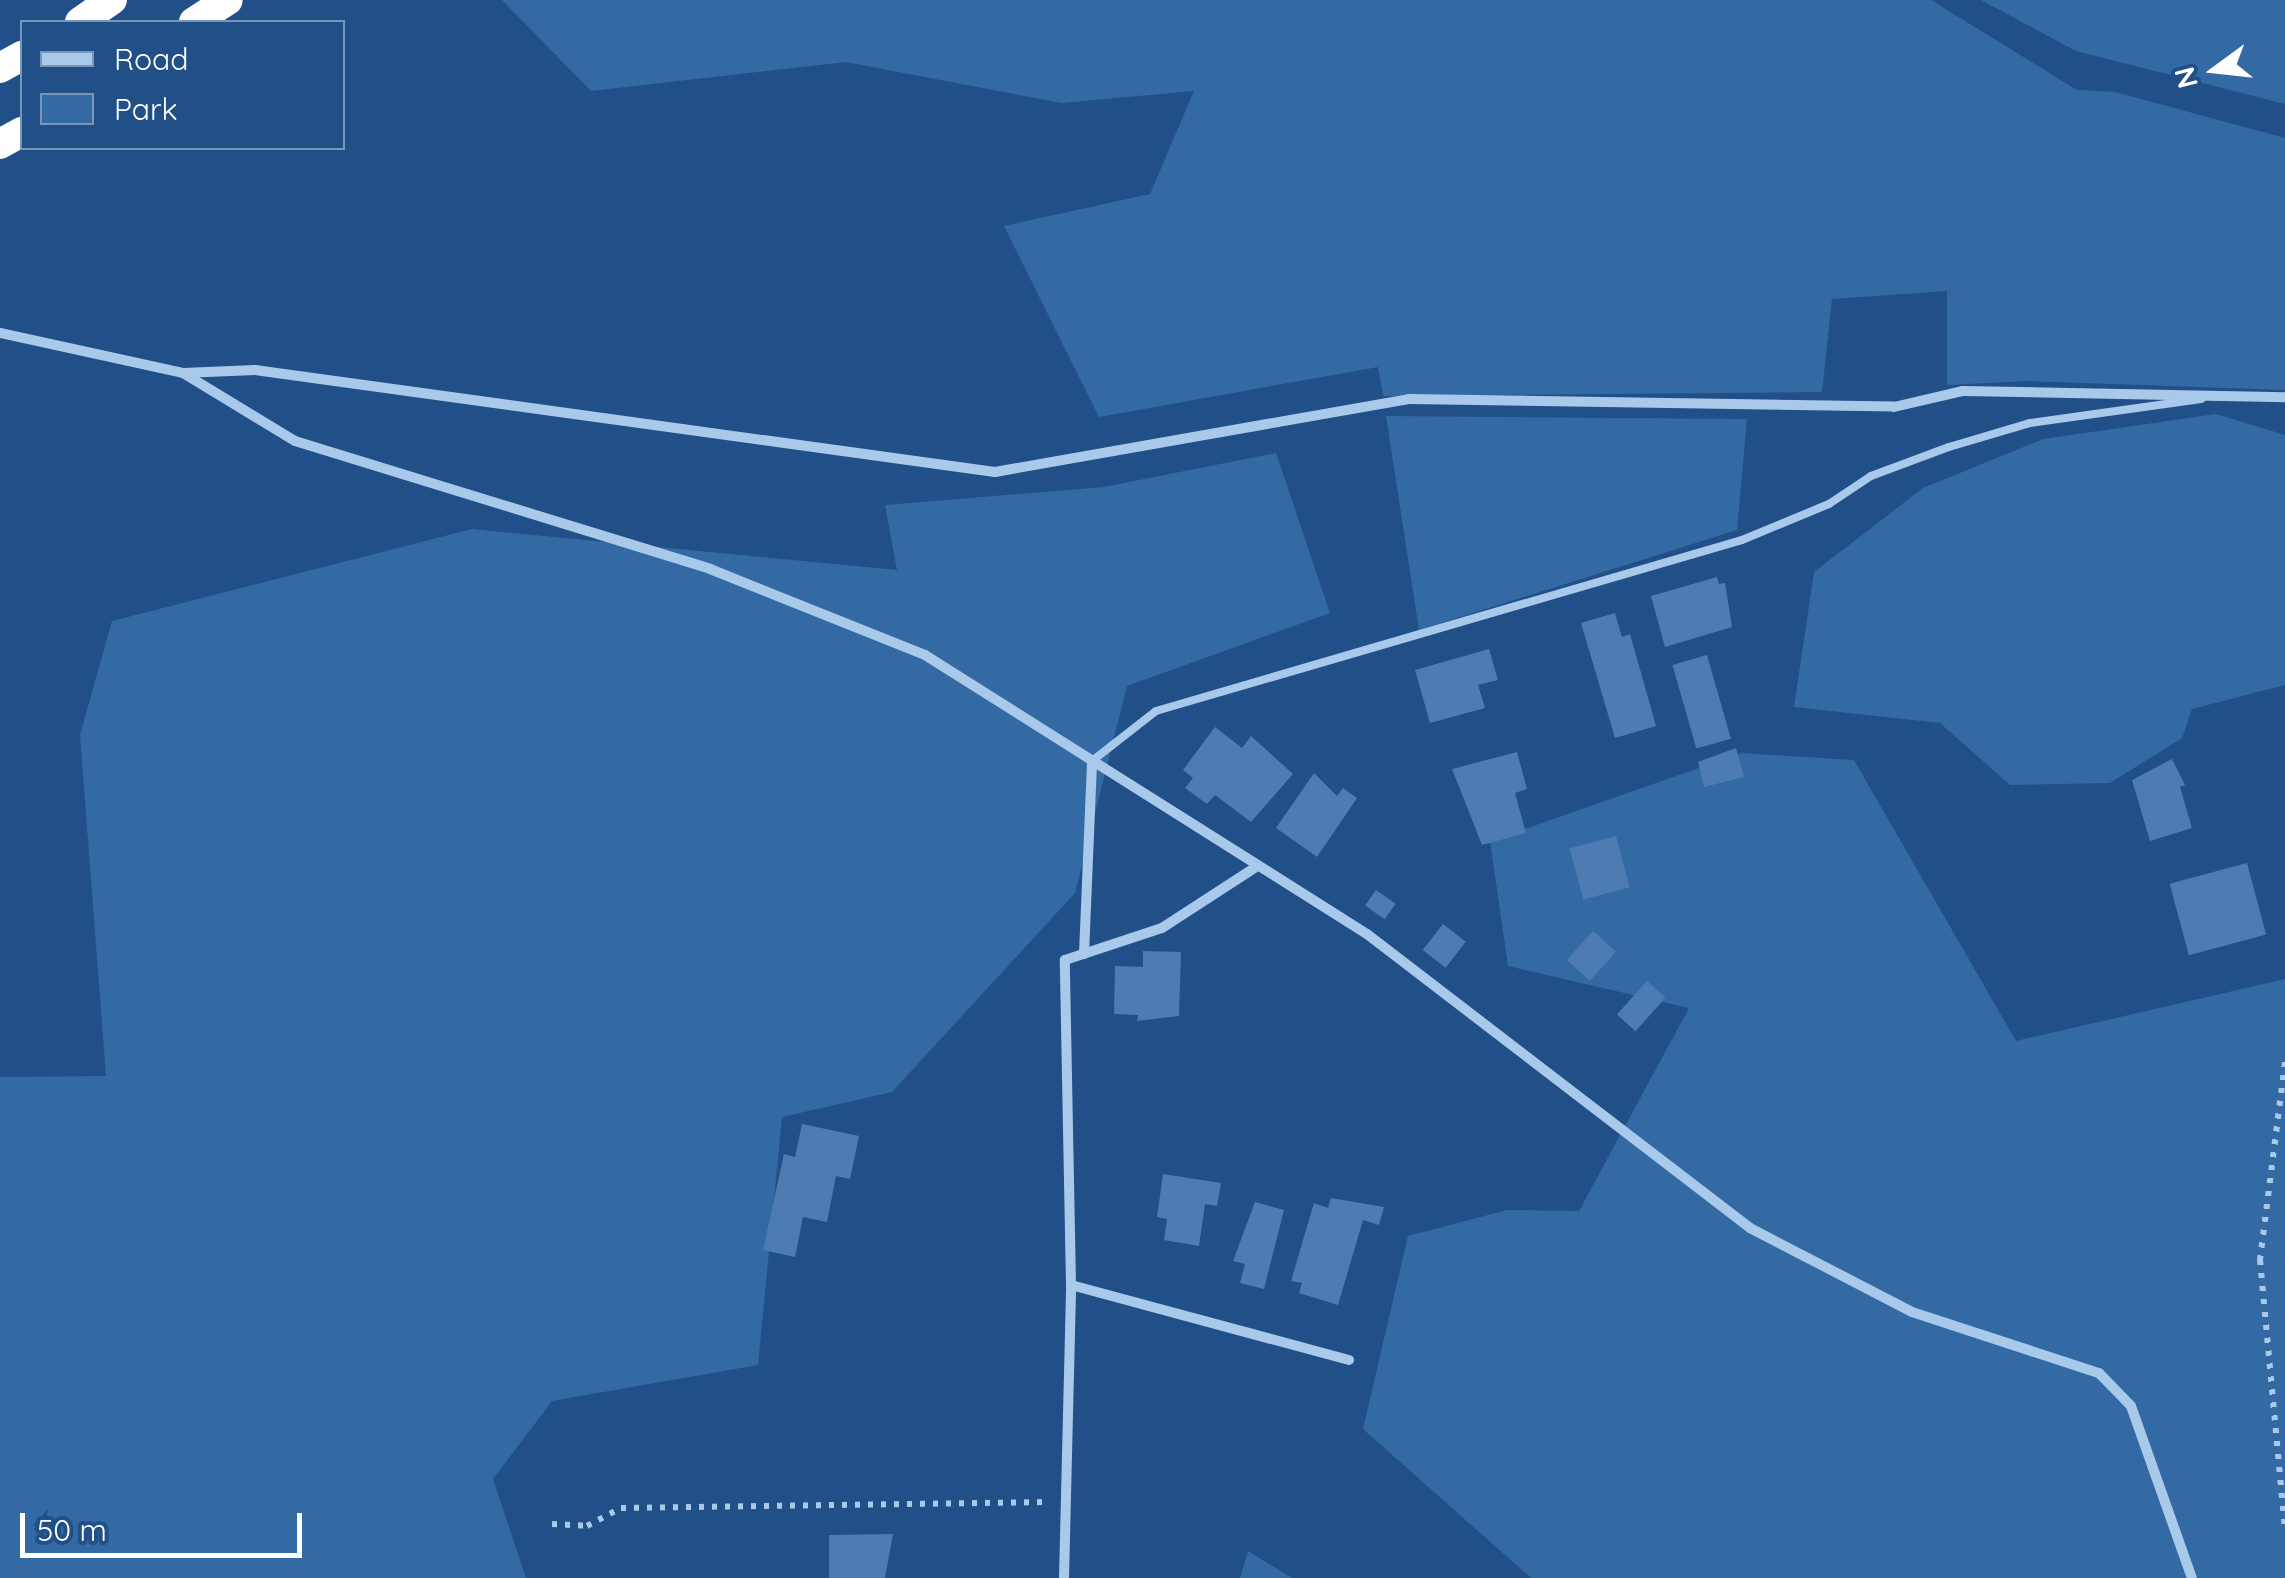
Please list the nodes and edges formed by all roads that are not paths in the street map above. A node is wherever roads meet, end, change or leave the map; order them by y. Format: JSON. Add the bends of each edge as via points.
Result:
{"nodes":[{"id":1,"x":112,"y":0,"type":"edge"},
{"id":2,"x":228,"y":0,"type":"edge"},
{"id":3,"x":83,"y":20,"type":"edge"},
{"id":4,"x":197,"y":20,"type":"edge"},
{"id":5,"x":0,"y":333,"type":"edge"},
{"id":6,"x":182,"y":373,"type":"junction"},
{"id":7,"x":2225,"y":396,"type":"junction"},
{"id":8,"x":2285,"y":397,"type":"edge"},
{"id":9,"x":1092,"y":762,"type":"junction"},
{"id":10,"x":1256,"y":867,"type":"junction"},
{"id":11,"x":1084,"y":954,"type":"junction"},
{"id":12,"x":1071,"y":1284,"type":"junction"},
{"id":13,"x":1349,"y":1360,"type":"dead end"},
{"id":14,"x":1064,"y":1578,"type":"edge"},
{"id":15,"x":2192,"y":1578,"type":"edge"}],
"edges":[{"from":1,"to":3,"type":"highway"},
{"from":2,"to":4,"type":"highway"},
{"from":5,"to":6,"type":"street"},
{"from":6,"to":7,"type":"street","via":[[255,370],[995,472],[1409,399],[1894,407],[1963,392]]},
{"from":6,"to":9,"type":"street","via":[[295,441],[710,569],[924,655]]},
{"from":7,"to":8,"type":"street"},
{"from":7,"to":9,"type":"lane","via":[[2030,424],[1950,447],[1871,476],[1829,504],[1742,540],[1156,711]]},
{"from":9,"to":10,"type":"street"},
{"from":9,"to":11,"type":"street"},
{"from":10,"to":11,"type":"street","via":[[1162,928]]},
{"from":10,"to":15,"type":"street","via":[[1367,934],[1750,1228],[1912,1312],[2098,1373],[2132,1406]]},
{"from":11,"to":12,"type":"street","via":[[1065,960]]},
{"from":12,"to":13,"type":"street"},
{"from":12,"to":14,"type":"street"}]}
